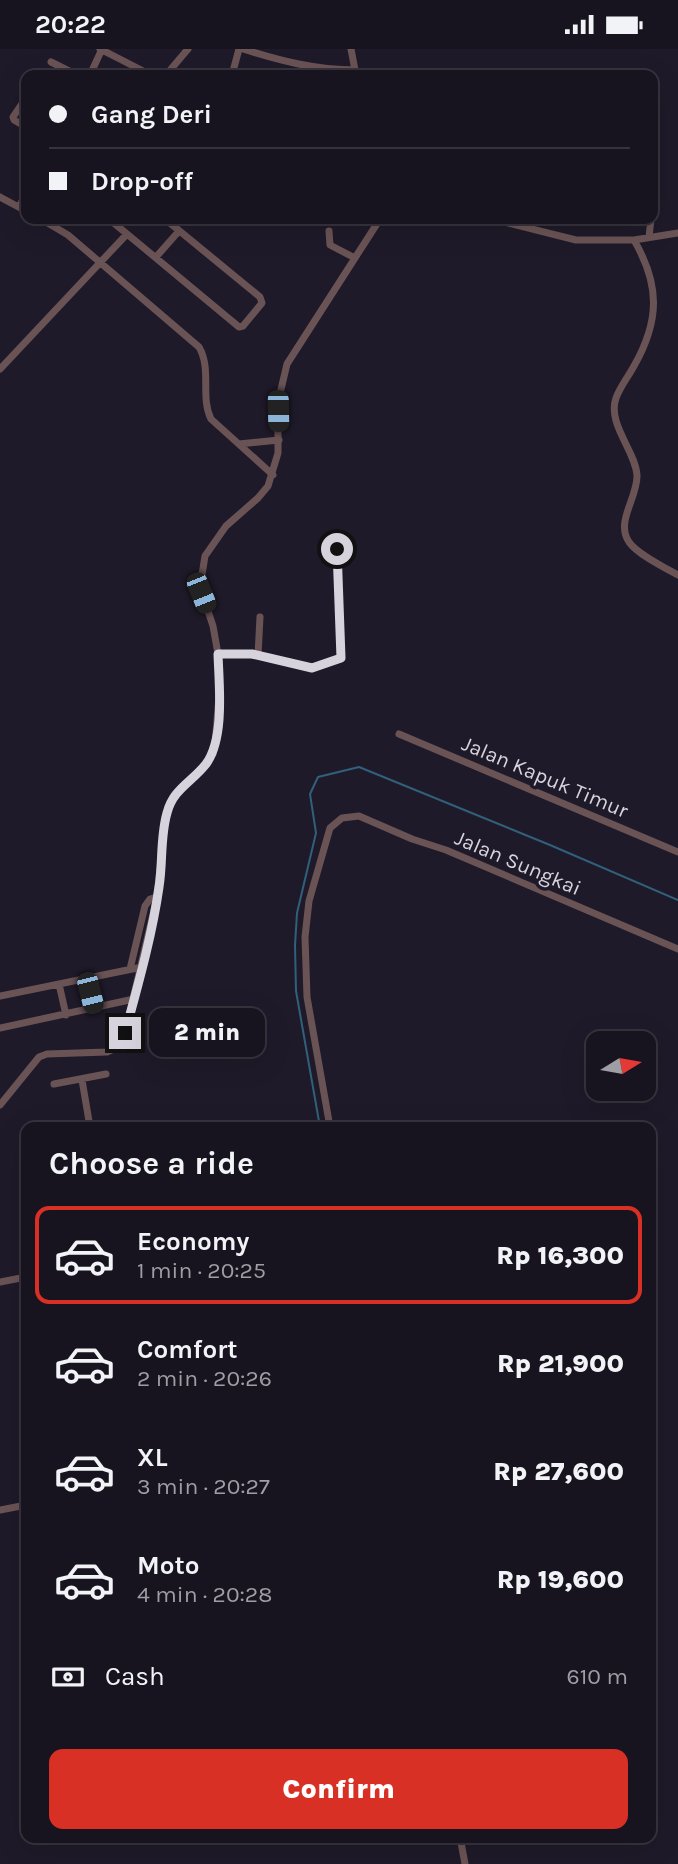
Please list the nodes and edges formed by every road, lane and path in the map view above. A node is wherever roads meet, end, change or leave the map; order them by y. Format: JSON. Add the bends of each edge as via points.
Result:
{"nodes":[{"id":1,"x":101,"y":49,"type":"edge"},
{"id":2,"x":173,"y":49,"type":"edge"},
{"id":3,"x":241,"y":49,"type":"edge"},
{"id":4,"x":351,"y":49,"type":"edge"},
{"id":5,"x":186,"y":52,"type":"edge"},
{"id":6,"x":51,"y":62,"type":"dead end"},
{"id":7,"x":68,"y":70,"type":"edge"},
{"id":8,"x":92,"y":70,"type":"edge"},
{"id":9,"x":141,"y":70,"type":"edge"},
{"id":10,"x":170,"y":70,"type":"edge"},
{"id":11,"x":233,"y":70,"type":"edge"},
{"id":12,"x":314,"y":70,"type":"edge"},
{"id":13,"x":356,"y":70,"type":"edge"},
{"id":14,"x":21,"y":105,"type":"edge"},
{"id":15,"x":21,"y":124,"type":"edge"},
{"id":16,"x":0,"y":197,"type":"edge"},
{"id":17,"x":21,"y":208,"type":"edge"},
{"id":18,"x":49,"y":224,"type":"edge"},
{"id":19,"x":115,"y":224,"type":"edge"},
{"id":20,"x":171,"y":224,"type":"edge"},
{"id":21,"x":377,"y":224,"type":"edge"},
{"id":22,"x":512,"y":224,"type":"edge"},
{"id":23,"x":651,"y":224,"type":"edge"},
{"id":24,"x":179,"y":231,"type":"junction"},
{"id":25,"x":329,"y":231,"type":"dead end"},
{"id":26,"x":678,"y":233,"type":"edge"},
{"id":27,"x":127,"y":235,"type":"junction"},
{"id":28,"x":649,"y":237,"type":"junction"},
{"id":29,"x":634,"y":240,"type":"junction"},
{"id":30,"x":156,"y":257,"type":"junction"},
{"id":31,"x":355,"y":258,"type":"junction"},
{"id":32,"x":102,"y":263,"type":"junction"},
{"id":33,"x":0,"y":369,"type":"edge"},
{"id":34,"x":279,"y":440,"type":"junction"},
{"id":35,"x":239,"y":444,"type":"junction"},
{"id":36,"x":273,"y":475,"type":"junction"},
{"id":37,"x":337,"y":549,"type":"dead end"},
{"id":38,"x":678,"y":575,"type":"edge"},
{"id":39,"x":260,"y":617,"type":"dead end"},
{"id":40,"x":218,"y":654,"type":"junction"},
{"id":41,"x":258,"y":655,"type":"junction"},
{"id":42,"x":399,"y":734,"type":"dead end"},
{"id":43,"x":678,"y":852,"type":"edge"},
{"id":44,"x":157,"y":897,"type":"junction"},
{"id":45,"x":678,"y":949,"type":"edge"},
{"id":46,"x":142,"y":967,"type":"junction"},
{"id":47,"x":130,"y":968,"type":"junction"},
{"id":48,"x":86,"y":977,"type":"junction"},
{"id":49,"x":59,"y":984,"type":"junction"},
{"id":50,"x":0,"y":996,"type":"edge"},
{"id":51,"x":134,"y":999,"type":"junction"},
{"id":52,"x":93,"y":1009,"type":"junction"},
{"id":53,"x":65,"y":1015,"type":"junction"},
{"id":54,"x":0,"y":1028,"type":"edge"},
{"id":55,"x":106,"y":1074,"type":"dead end"},
{"id":56,"x":82,"y":1080,"type":"junction"},
{"id":57,"x":54,"y":1084,"type":"dead end"},
{"id":58,"x":0,"y":1105,"type":"edge"},
{"id":59,"x":89,"y":1122,"type":"edge"},
{"id":60,"x":329,"y":1122,"type":"edge"},
{"id":61,"x":21,"y":1278,"type":"edge"},
{"id":62,"x":0,"y":1282,"type":"edge"},
{"id":63,"x":21,"y":1506,"type":"edge"},
{"id":64,"x":0,"y":1510,"type":"edge"},
{"id":65,"x":461,"y":1843,"type":"edge"},
{"id":66,"x":465,"y":1864,"type":"edge"}],
"edges":[{"from":1,"to":8,"type":"street"},
{"from":1,"to":9,"type":"street"},
{"from":2,"to":5,"type":"street"},
{"from":3,"to":11,"type":"street"},
{"from":3,"to":12,"type":"street"},
{"from":4,"to":13,"type":"street"},
{"from":5,"to":10,"type":"street"},
{"from":6,"to":7,"type":"street"},
{"from":14,"to":15,"type":"street","via":[[13,117]]},
{"from":16,"to":17,"type":"street"},
{"from":18,"to":32,"type":"street"},
{"from":19,"to":27,"type":"street"},
{"from":20,"to":24,"type":"street"},
{"from":21,"to":31,"type":"street"},
{"from":22,"to":29,"type":"street","via":[[576,240]]},
{"from":23,"to":28,"type":"street"},
{"from":24,"to":30,"type":"street"},
{"from":24,"to":30,"type":"street","via":[[260,297],[262,303],[243,326]]},
{"from":25,"to":31,"type":"street","via":[[330,245]]},
{"from":26,"to":28,"type":"street"},
{"from":27,"to":30,"type":"street"},
{"from":27,"to":32,"type":"street"},
{"from":28,"to":29,"type":"street"},
{"from":29,"to":38,"type":"street","via":[[650,271],[654,311],[648,339],[614,404],[637,474],[624,529],[634,548]]},
{"from":31,"to":34,"type":"street","via":[[287,364],[279,392]]},
{"from":32,"to":33,"type":"street"},
{"from":32,"to":35,"type":"street","via":[[198,347],[205,366],[208,414]]},
{"from":34,"to":35,"type":"street"},
{"from":34,"to":36,"type":"street"},
{"from":35,"to":36,"type":"street"},
{"from":36,"to":40,"type":"street","via":[[264,492],[226,526],[205,556],[200,587]]},
{"from":37,"to":41,"type":"street","via":[[341,658],[312,668]]},
{"from":39,"to":41,"type":"street"},
{"from":40,"to":41,"type":"street"},
{"from":40,"to":44,"type":"street","via":[[213,754],[169,806]]},
{"from":42,"to":43,"type":"street","name":"Jalan Kapuk Timur"},
{"from":44,"to":46,"type":"street"},
{"from":44,"to":47,"type":"street","via":[[145,906]]},
{"from":45,"to":60,"type":"street","name":"Jalan Sungkai","via":[[359,816],[342,818],[330,828],[318,865],[305,937],[307,997]]},
{"from":46,"to":47,"type":"street"},
{"from":46,"to":51,"type":"street"},
{"from":47,"to":48,"type":"street"},
{"from":48,"to":49,"type":"street"},
{"from":48,"to":52,"type":"street"},
{"from":49,"to":50,"type":"street"},
{"from":49,"to":53,"type":"street"},
{"from":51,"to":52,"type":"street"},
{"from":51,"to":58,"type":"street","via":[[125,1033],[115,1049],[39,1057]]},
{"from":52,"to":53,"type":"street"},
{"from":53,"to":54,"type":"street"},
{"from":55,"to":56,"type":"street"},
{"from":56,"to":57,"type":"street"},
{"from":56,"to":59,"type":"street"},
{"from":61,"to":62,"type":"street"},
{"from":63,"to":64,"type":"street"},
{"from":65,"to":66,"type":"street"}]}
